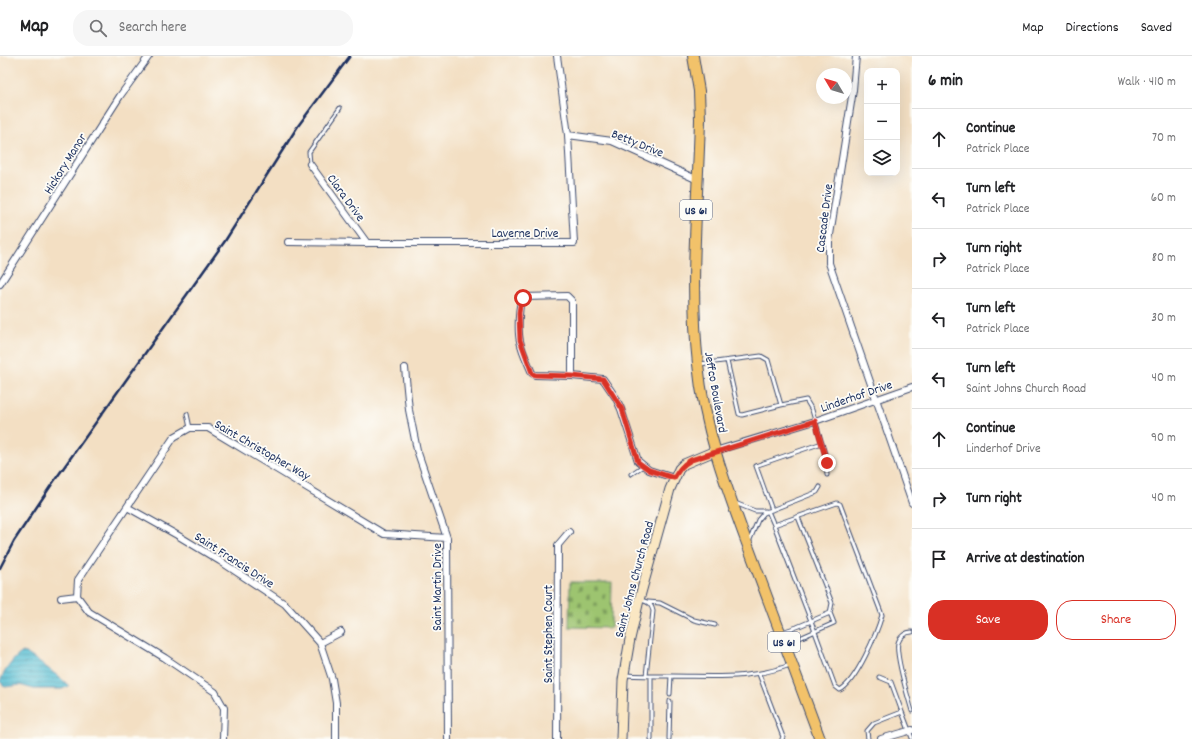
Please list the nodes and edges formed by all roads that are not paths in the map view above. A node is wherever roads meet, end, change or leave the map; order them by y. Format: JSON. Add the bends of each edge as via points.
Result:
{"nodes":[{"id":1,"x":149,"y":56,"type":"edge"},
{"id":2,"x":557,"y":56,"type":"edge"},
{"id":3,"x":693,"y":56,"type":"edge"},
{"id":4,"x":856,"y":56,"type":"edge"},
{"id":5,"x":340,"y":108,"type":"dead end"},
{"id":6,"x":568,"y":135,"type":"junction"},
{"id":7,"x":310,"y":164,"type":"joint"},
{"id":8,"x":698,"y":180,"type":"junction"},
{"id":9,"x":288,"y":242,"type":"dead end"},
{"id":10,"x":367,"y":244,"type":"junction"},
{"id":11,"x":0,"y":284,"type":"edge"},
{"id":12,"x":727,"y":361,"type":"junction"},
{"id":13,"x":698,"y":364,"type":"junction"},
{"id":14,"x":405,"y":368,"type":"dead end"},
{"id":15,"x":572,"y":376,"type":"junction"},
{"id":16,"x":912,"y":387,"type":"edge"},
{"id":17,"x":877,"y":400,"type":"junction"},
{"id":18,"x":781,"y":404,"type":"junction"},
{"id":19,"x":187,"y":414,"type":"dead end"},
{"id":20,"x":815,"y":421,"type":"junction"},
{"id":21,"x":190,"y":428,"type":"junction"},
{"id":22,"x":822,"y":443,"type":"junction"},
{"id":23,"x":715,"y":451,"type":"junction"},
{"id":24,"x":643,"y":466,"type":"junction"},
{"id":25,"x":631,"y":474,"type":"dead end"},
{"id":26,"x":827,"y":475,"type":"dead end"},
{"id":27,"x":674,"y":478,"type":"junction"},
{"id":28,"x":820,"y":487,"type":"dead end"},
{"id":29,"x":731,"y":502,"type":"junction"},
{"id":30,"x":912,"y":503,"type":"edge"},
{"id":31,"x":127,"y":507,"type":"junction"},
{"id":32,"x":770,"y":510,"type":"junction"},
{"id":33,"x":798,"y":517,"type":"junction"},
{"id":34,"x":774,"y":525,"type":"junction"},
{"id":35,"x":568,"y":532,"type":"dead end"},
{"id":36,"x":447,"y":538,"type":"junction"},
{"id":37,"x":748,"y":545,"type":"junction"},
{"id":38,"x":77,"y":596,"type":"junction"},
{"id":39,"x":60,"y":598,"type":"dead end"},
{"id":40,"x":639,"y":600,"type":"junction"},
{"id":41,"x":648,"y":602,"type":"junction"},
{"id":42,"x":830,"y":613,"type":"junction"},
{"id":43,"x":811,"y":621,"type":"junction"},
{"id":44,"x":715,"y":625,"type":"dead end"},
{"id":45,"x":341,"y":632,"type":"dead end"},
{"id":46,"x":780,"y":632,"type":"junction"},
{"id":47,"x":816,"y":632,"type":"junction"},
{"id":48,"x":912,"y":632,"type":"edge"},
{"id":49,"x":320,"y":644,"type":"junction"},
{"id":50,"x":785,"y":645,"type":"junction"},
{"id":51,"x":792,"y":665,"type":"junction"},
{"id":52,"x":759,"y":674,"type":"junction"},
{"id":53,"x":624,"y":675,"type":"junction"},
{"id":54,"x":646,"y":676,"type":"junction"},
{"id":55,"x":651,"y":676,"type":"junction"},
{"id":56,"x":671,"y":676,"type":"junction"},
{"id":57,"x":879,"y":677,"type":"dead end"},
{"id":58,"x":670,"y":694,"type":"dead end"},
{"id":59,"x":670,"y":701,"type":"dead end"},
{"id":60,"x":912,"y":711,"type":"edge"},
{"id":61,"x":902,"y":712,"type":"junction"},
{"id":62,"x":911,"y":731,"type":"edge"},
{"id":63,"x":912,"y":738,"type":"edge"},
{"id":64,"x":223,"y":739,"type":"edge"},
{"id":65,"x":336,"y":739,"type":"edge"},
{"id":66,"x":448,"y":739,"type":"edge"},
{"id":67,"x":557,"y":739,"type":"edge"},
{"id":68,"x":621,"y":739,"type":"edge"},
{"id":69,"x":652,"y":739,"type":"edge"},
{"id":70,"x":669,"y":739,"type":"edge"},
{"id":71,"x":782,"y":739,"type":"edge"},
{"id":72,"x":820,"y":739,"type":"edge"},
{"id":73,"x":868,"y":739,"type":"edge"},
{"id":74,"x":881,"y":739,"type":"edge"}],
"edges":[{"from":1,"to":11,"type":"street","name":"Hickory Manor","via":[[120,96]]},
{"from":2,"to":6,"type":"street","name":"Laverne Drive"},
{"from":3,"to":8,"type":"main road","name":"Jeffco Boulevard","number":"US 61","via":[[699,98]]},
{"from":4,"to":17,"type":"street","name":"Cascade Drive","via":[[853,90],[828,241],[829,263]]},
{"from":5,"to":7,"type":"lane","via":[[309,152]]},
{"from":6,"to":8,"type":"street","name":"Betty Drive","via":[[612,141]]},
{"from":6,"to":10,"type":"street","name":"Laverne Drive","via":[[574,243]]},
{"from":7,"to":10,"type":"street","name":"Clara Drive"},
{"from":8,"to":13,"type":"main road","name":"Jeffco Boulevard","number":"US 61","via":[[693,288]]},
{"from":9,"to":10,"type":"street","name":"Laverne Drive"},
{"from":12,"to":13,"type":"lane"},
{"from":12,"to":18,"type":"lane","via":[[766,357]]},
{"from":12,"to":18,"type":"lane","via":[[740,414]]},
{"from":13,"to":23,"type":"main road","name":"Jeffco Boulevard","number":"US 61"},
{"from":14,"to":36,"type":"street","name":"Saint Martin Drive","via":[[409,410],[417,450]]},
{"from":15,"to":15,"type":"street","via":[[532,373],[520,340],[521,299],[567,296],[572,301]]},
{"from":15,"to":24,"type":"street","via":[[600,378],[604,381],[622,409],[636,457]]},
{"from":16,"to":17,"type":"street","name":"Linderhof Drive"},
{"from":17,"to":20,"type":"street","name":"Linderhof Drive"},
{"from":17,"to":30,"type":"street","name":"Cascade Drive"},
{"from":18,"to":20,"type":"lane","via":[[806,400]]},
{"from":19,"to":21,"type":"lane"},
{"from":20,"to":22,"type":"lane"},
{"from":20,"to":23,"type":"street","name":"Linderhof Drive"},
{"from":21,"to":31,"type":"street","via":[[174,437]]},
{"from":21,"to":36,"type":"street","name":"Saint Christopher Way","via":[[208,428],[384,534]]},
{"from":22,"to":26,"type":"lane"},
{"from":22,"to":32,"type":"lane","via":[[756,466]]},
{"from":23,"to":27,"type":"street","name":"Saint Johns Church Road","via":[[684,464]]},
{"from":23,"to":29,"type":"main road","name":"Jeffco Boulevard","number":"US 61"},
{"from":24,"to":25,"type":"lane"},
{"from":24,"to":27,"type":"street"},
{"from":27,"to":40,"type":"street","name":"Saint Johns Church Road"},
{"from":28,"to":32,"type":"lane","via":[[817,492]]},
{"from":29,"to":32,"type":"lane","via":[[755,511]]},
{"from":29,"to":37,"type":"main road","name":"Jeffco Boulevard","number":"US 61"},
{"from":31,"to":38,"type":"street","via":[[78,580]]},
{"from":31,"to":49,"type":"street","name":"Saint Francis Drive","via":[[220,561],[285,604]]},
{"from":32,"to":34,"type":"lane"},
{"from":32,"to":37,"type":"lane","via":[[758,520]]},
{"from":33,"to":34,"type":"lane"},
{"from":33,"to":42,"type":"lane","via":[[832,603]]},
{"from":33,"to":47,"type":"lane","via":[[840,504],[882,615],[879,628],[855,675],[845,688],[840,690],[835,686]]},
{"from":34,"to":43,"type":"lane"},
{"from":35,"to":67,"type":"street","name":"Saint Stephen Court","via":[[558,544]]},
{"from":36,"to":66,"type":"street","name":"Saint Martin Drive"},
{"from":37,"to":46,"type":"main road","name":"Jeffco Boulevard","number":"US 61"},
{"from":38,"to":39,"type":"street"},
{"from":38,"to":64,"type":"street","via":[[89,612],[215,692],[224,708]]},
{"from":40,"to":41,"type":"lane"},
{"from":40,"to":53,"type":"street","name":"Saint Johns Church Road"},
{"from":41,"to":44,"type":"lane","via":[[660,603],[694,620]]},
{"from":41,"to":54,"type":"lane","via":[[653,611]]},
{"from":42,"to":43,"type":"lane"},
{"from":42,"to":47,"type":"lane","via":[[834,623]]},
{"from":43,"to":46,"type":"lane"},
{"from":43,"to":47,"type":"lane"},
{"from":45,"to":49,"type":"street"},
{"from":46,"to":50,"type":"main road","name":"Jeffco Boulevard","number":"US 61"},
{"from":47,"to":50,"type":"lane","via":[[801,636]]},
{"from":48,"to":60,"type":"lane","via":[[901,637],[898,647],[904,684]]},
{"from":49,"to":65,"type":"street","name":"Saint Francis Drive","via":[[332,679],[336,703]]},
{"from":50,"to":51,"type":"main road","name":"Jeffco Boulevard","number":"US 61"},
{"from":51,"to":52,"type":"lane"},
{"from":51,"to":72,"type":"main road","name":"Jeffco Boulevard","number":"US 61"},
{"from":52,"to":56,"type":"lane"},
{"from":52,"to":71,"type":"lane"},
{"from":53,"to":54,"type":"lane"},
{"from":53,"to":68,"type":"street","name":"Saint Johns Church Road"},
{"from":54,"to":55,"type":"lane"},
{"from":55,"to":56,"type":"lane"},
{"from":55,"to":69,"type":"lane"},
{"from":56,"to":58,"type":"lane"},
{"from":57,"to":61,"type":"lane","via":[[891,682]]},
{"from":59,"to":70,"type":"lane"},
{"from":61,"to":62,"type":"lane"},
{"from":61,"to":73,"type":"lane","via":[[874,723],[867,731]]},
{"from":62,"to":63,"type":"lane"},
{"from":62,"to":74,"type":"street"}]}
